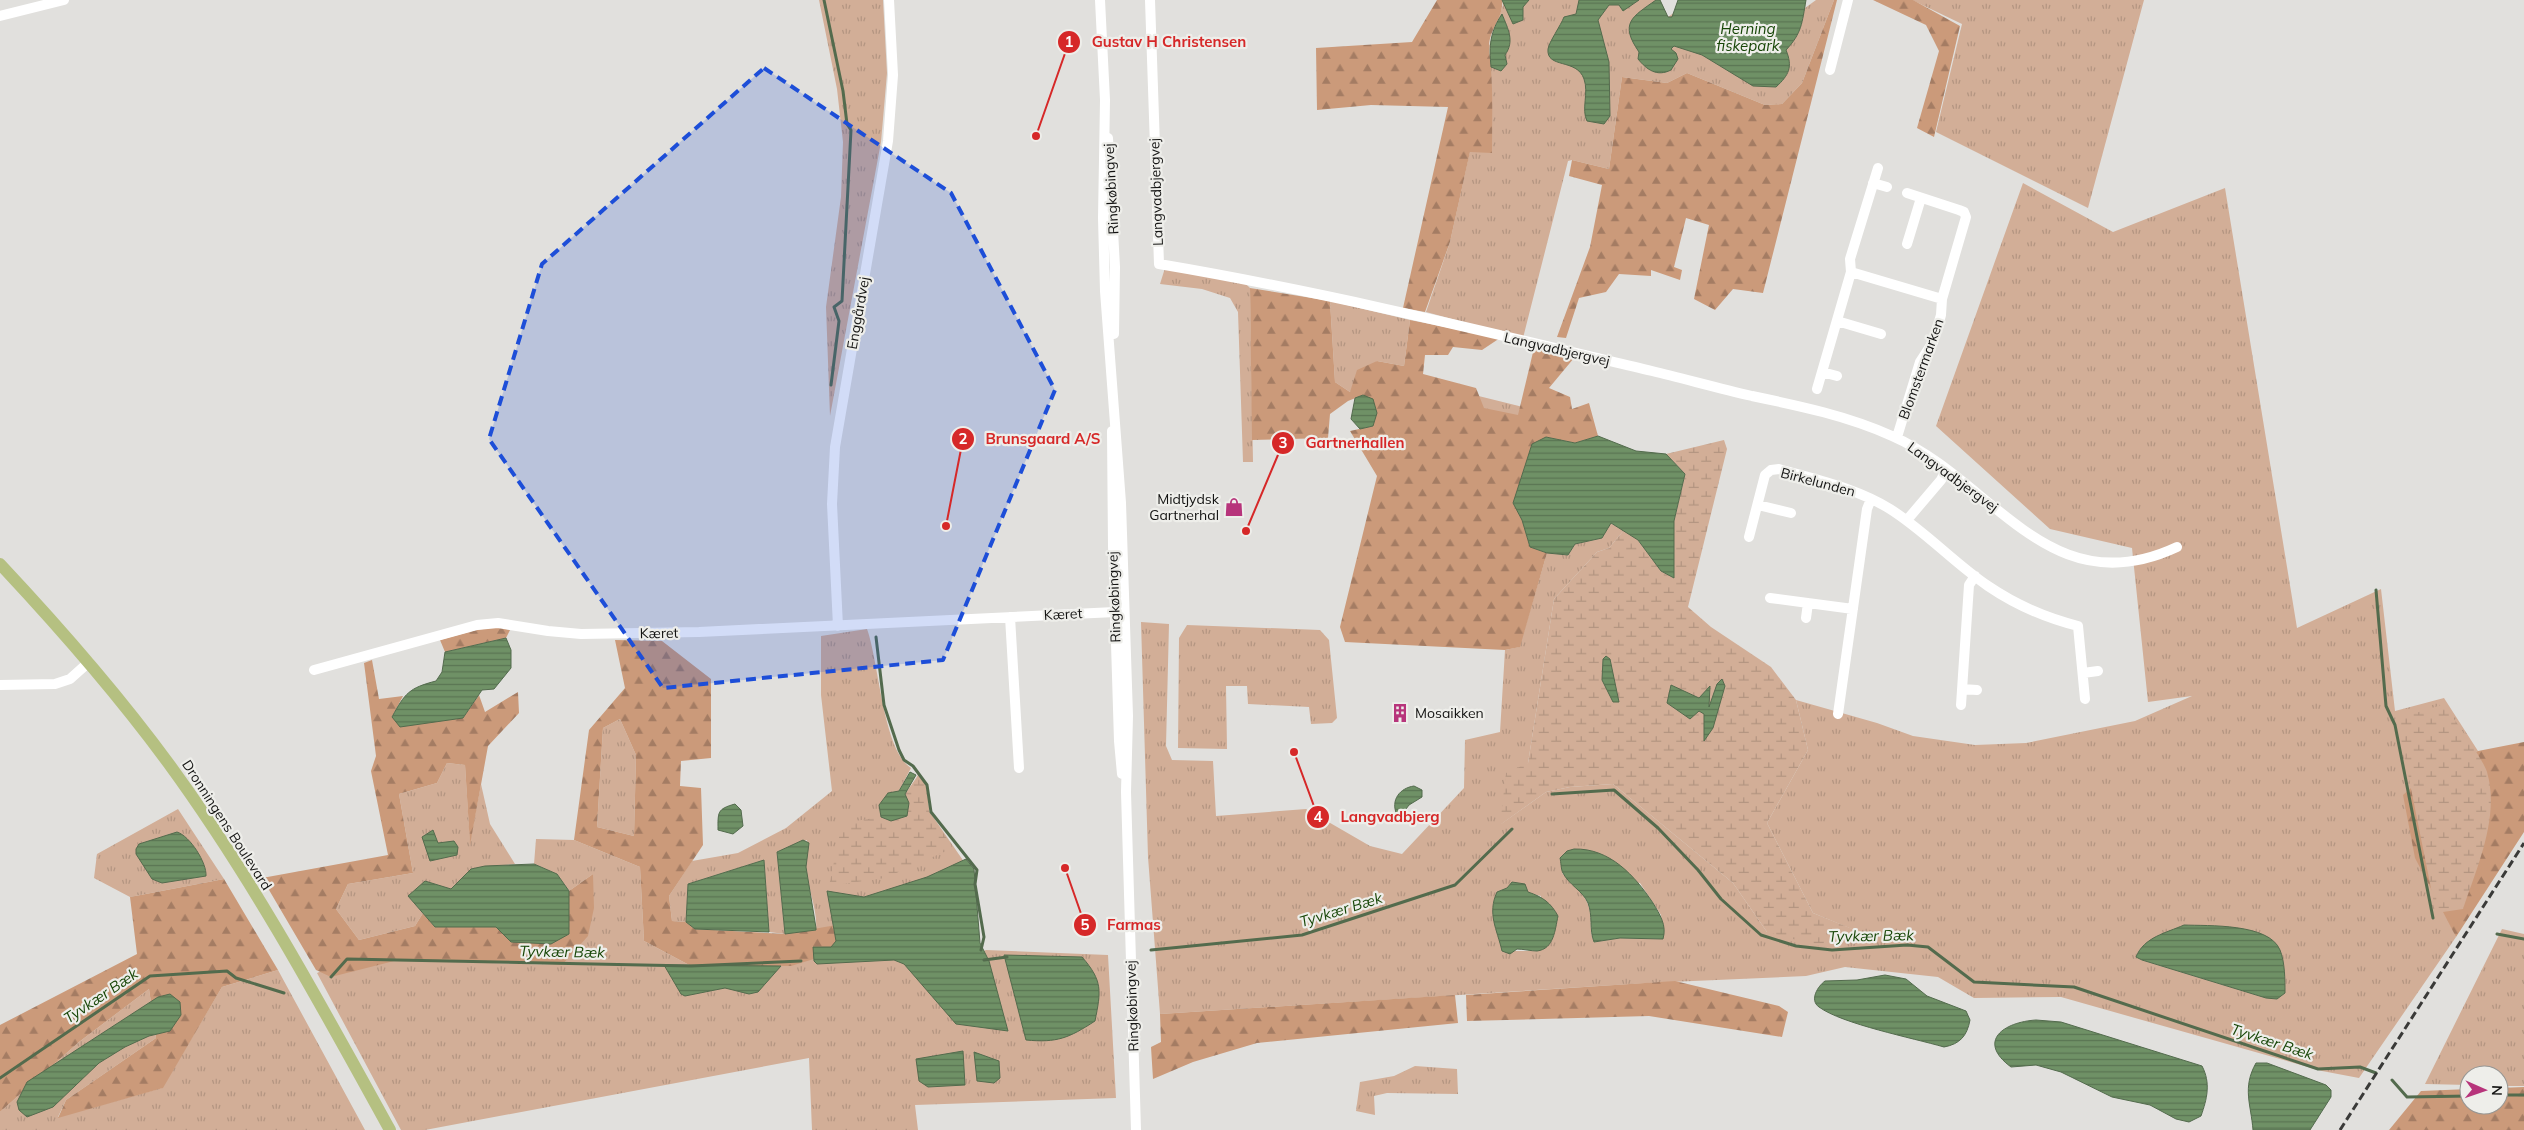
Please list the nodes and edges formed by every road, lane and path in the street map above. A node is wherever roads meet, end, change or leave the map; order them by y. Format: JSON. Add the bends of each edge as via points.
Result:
{"nodes":[{"id":1,"x":64,"y":0,"type":"edge"},
{"id":2,"x":889,"y":0,"type":"edge"},
{"id":3,"x":1100,"y":0,"type":"edge"},
{"id":4,"x":1150,"y":0,"type":"edge"},
{"id":5,"x":1848,"y":0,"type":"edge"},
{"id":6,"x":0,"y":16,"type":"edge"},
{"id":7,"x":1830,"y":70,"type":"dead end"},
{"id":8,"x":1878,"y":168,"type":"dead end"},
{"id":9,"x":1873,"y":182,"type":"junction"},
{"id":10,"x":1887,"y":187,"type":"dead end"},
{"id":11,"x":1907,"y":193,"type":"dead end"},
{"id":12,"x":1921,"y":198,"type":"junction"},
{"id":13,"x":1907,"y":244,"type":"dead end"},
{"id":14,"x":1851,"y":272,"type":"junction"},
{"id":15,"x":1942,"y":299,"type":"junction"},
{"id":16,"x":1837,"y":321,"type":"junction"},
{"id":17,"x":1881,"y":334,"type":"dead end"},
{"id":18,"x":1822,"y":372,"type":"junction"},
{"id":19,"x":1837,"y":376,"type":"dead end"},
{"id":20,"x":1817,"y":389,"type":"dead end"},
{"id":21,"x":1114,"y":401,"type":"junction"},
{"id":22,"x":1897,"y":438,"type":"junction"},
{"id":23,"x":1946,"y":470,"type":"junction"},
{"id":24,"x":1871,"y":500,"type":"junction"},
{"id":25,"x":1758,"y":504,"type":"junction"},
{"id":26,"x":1791,"y":513,"type":"dead end"},
{"id":27,"x":1907,"y":520,"type":"junction"},
{"id":28,"x":1749,"y":537,"type":"dead end"},
{"id":29,"x":2177,"y":547,"type":"dead end"},
{"id":30,"x":0,"y":564,"type":"edge"},
{"id":31,"x":1975,"y":576,"type":"junction"},
{"id":32,"x":1770,"y":598,"type":"dead end"},
{"id":33,"x":1808,"y":603,"type":"junction"},
{"id":34,"x":1853,"y":609,"type":"junction"},
{"id":35,"x":1115,"y":612,"type":"junction"},
{"id":36,"x":1010,"y":617,"type":"junction"},
{"id":37,"x":1806,"y":618,"type":"dead end"},
{"id":38,"x":838,"y":626,"type":"junction"},
{"id":39,"x":89,"y":662,"type":"junction"},
{"id":40,"x":314,"y":670,"type":"dead end"},
{"id":41,"x":2098,"y":671,"type":"dead end"},
{"id":42,"x":2083,"y":673,"type":"junction"},
{"id":43,"x":0,"y":685,"type":"edge"},
{"id":44,"x":1962,"y":690,"type":"junction"},
{"id":45,"x":1977,"y":690,"type":"dead end"},
{"id":46,"x":2085,"y":699,"type":"dead end"},
{"id":47,"x":1961,"y":705,"type":"dead end"},
{"id":48,"x":1838,"y":714,"type":"dead end"},
{"id":49,"x":1019,"y":768,"type":"dead end"},
{"id":50,"x":1126,"y":792,"type":"junction"},
{"id":51,"x":390,"y":1130,"type":"edge"},
{"id":52,"x":1136,"y":1130,"type":"edge"}],
"edges":[{"from":1,"to":6,"type":"street"},
{"from":2,"to":38,"type":"street","name":"Enggårdvej","via":[[893,75],[888,141],[835,447],[832,504]]},
{"from":3,"to":21,"type":"street","name":"Ringkøbingvej","via":[[1105,100],[1102,218]]},
{"from":4,"to":22,"type":"street","name":"Langvadbjergvej","via":[[1159,264],[1247,279],[1526,341],[1839,416]]},
{"from":5,"to":7,"type":"street"},
{"from":8,"to":9,"type":"street"},
{"from":9,"to":10,"type":"street"},
{"from":9,"to":14,"type":"street","via":[[1850,259]]},
{"from":11,"to":12,"type":"street","name":"Blomstermarken"},
{"from":12,"to":13,"type":"street"},
{"from":12,"to":15,"type":"street","name":"Blomstermarken","via":[[1964,212],[1966,216]]},
{"from":14,"to":15,"type":"street","name":"Blomstermarken"},
{"from":14,"to":16,"type":"street"},
{"from":15,"to":22,"type":"street","name":"Blomstermarken","via":[[1933,342],[1920,362]]},
{"from":16,"to":17,"type":"street"},
{"from":16,"to":18,"type":"street"},
{"from":18,"to":19,"type":"street"},
{"from":18,"to":20,"type":"street"},
{"from":21,"to":35,"type":"street","name":"Ringkøbingvej","via":[[1111,456]]},
{"from":21,"to":50,"type":"street","name":"Ringkøbingvej","via":[[1121,476],[1128,716]]},
{"from":22,"to":23,"type":"street","name":"Langvadbjergvej"},
{"from":23,"to":27,"type":"street"},
{"from":23,"to":29,"type":"street","name":"Langvadbjergvej","via":[[2032,537],[2054,550],[2088,561],[2126,562],[2155,557]]},
{"from":24,"to":25,"type":"street","name":"Birkelunden","via":[[1844,487],[1771,470],[1765,475]]},
{"from":24,"to":27,"type":"street","name":"Birkelunden"},
{"from":24,"to":34,"type":"street","name":"Birkelunden"},
{"from":25,"to":26,"type":"street"},
{"from":25,"to":28,"type":"street","name":"Birkelunden"},
{"from":27,"to":31,"type":"street","name":"Birkelunden"},
{"from":30,"to":39,"type":"main road","name":"Dronningens Boulevard"},
{"from":31,"to":42,"type":"street","name":"Birkelunden","via":[[2017,604],[2078,626]]},
{"from":31,"to":44,"type":"street","via":[[1969,585]]},
{"from":32,"to":33,"type":"street"},
{"from":33,"to":34,"type":"street"},
{"from":33,"to":37,"type":"street"},
{"from":34,"to":48,"type":"street","name":"Birkelunden"},
{"from":35,"to":36,"type":"street","name":"Kæret"},
{"from":35,"to":50,"type":"street","name":"Ringkøbingvej","via":[[1119,741]]},
{"from":36,"to":38,"type":"street","name":"Kæret"},
{"from":36,"to":49,"type":"street"},
{"from":38,"to":40,"type":"street","name":"Kæret","via":[[581,634],[498,623],[477,625]]},
{"from":39,"to":43,"type":"street","via":[[70,679],[55,684]]},
{"from":39,"to":51,"type":"main road","name":"Dronningens Boulevard","via":[[170,765],[250,887],[316,996]]},
{"from":41,"to":42,"type":"street"},
{"from":42,"to":46,"type":"street","name":"Birkelunden"},
{"from":44,"to":45,"type":"street"},
{"from":44,"to":47,"type":"street"},
{"from":50,"to":52,"type":"street","name":"Ringkøbingvej"}]}
